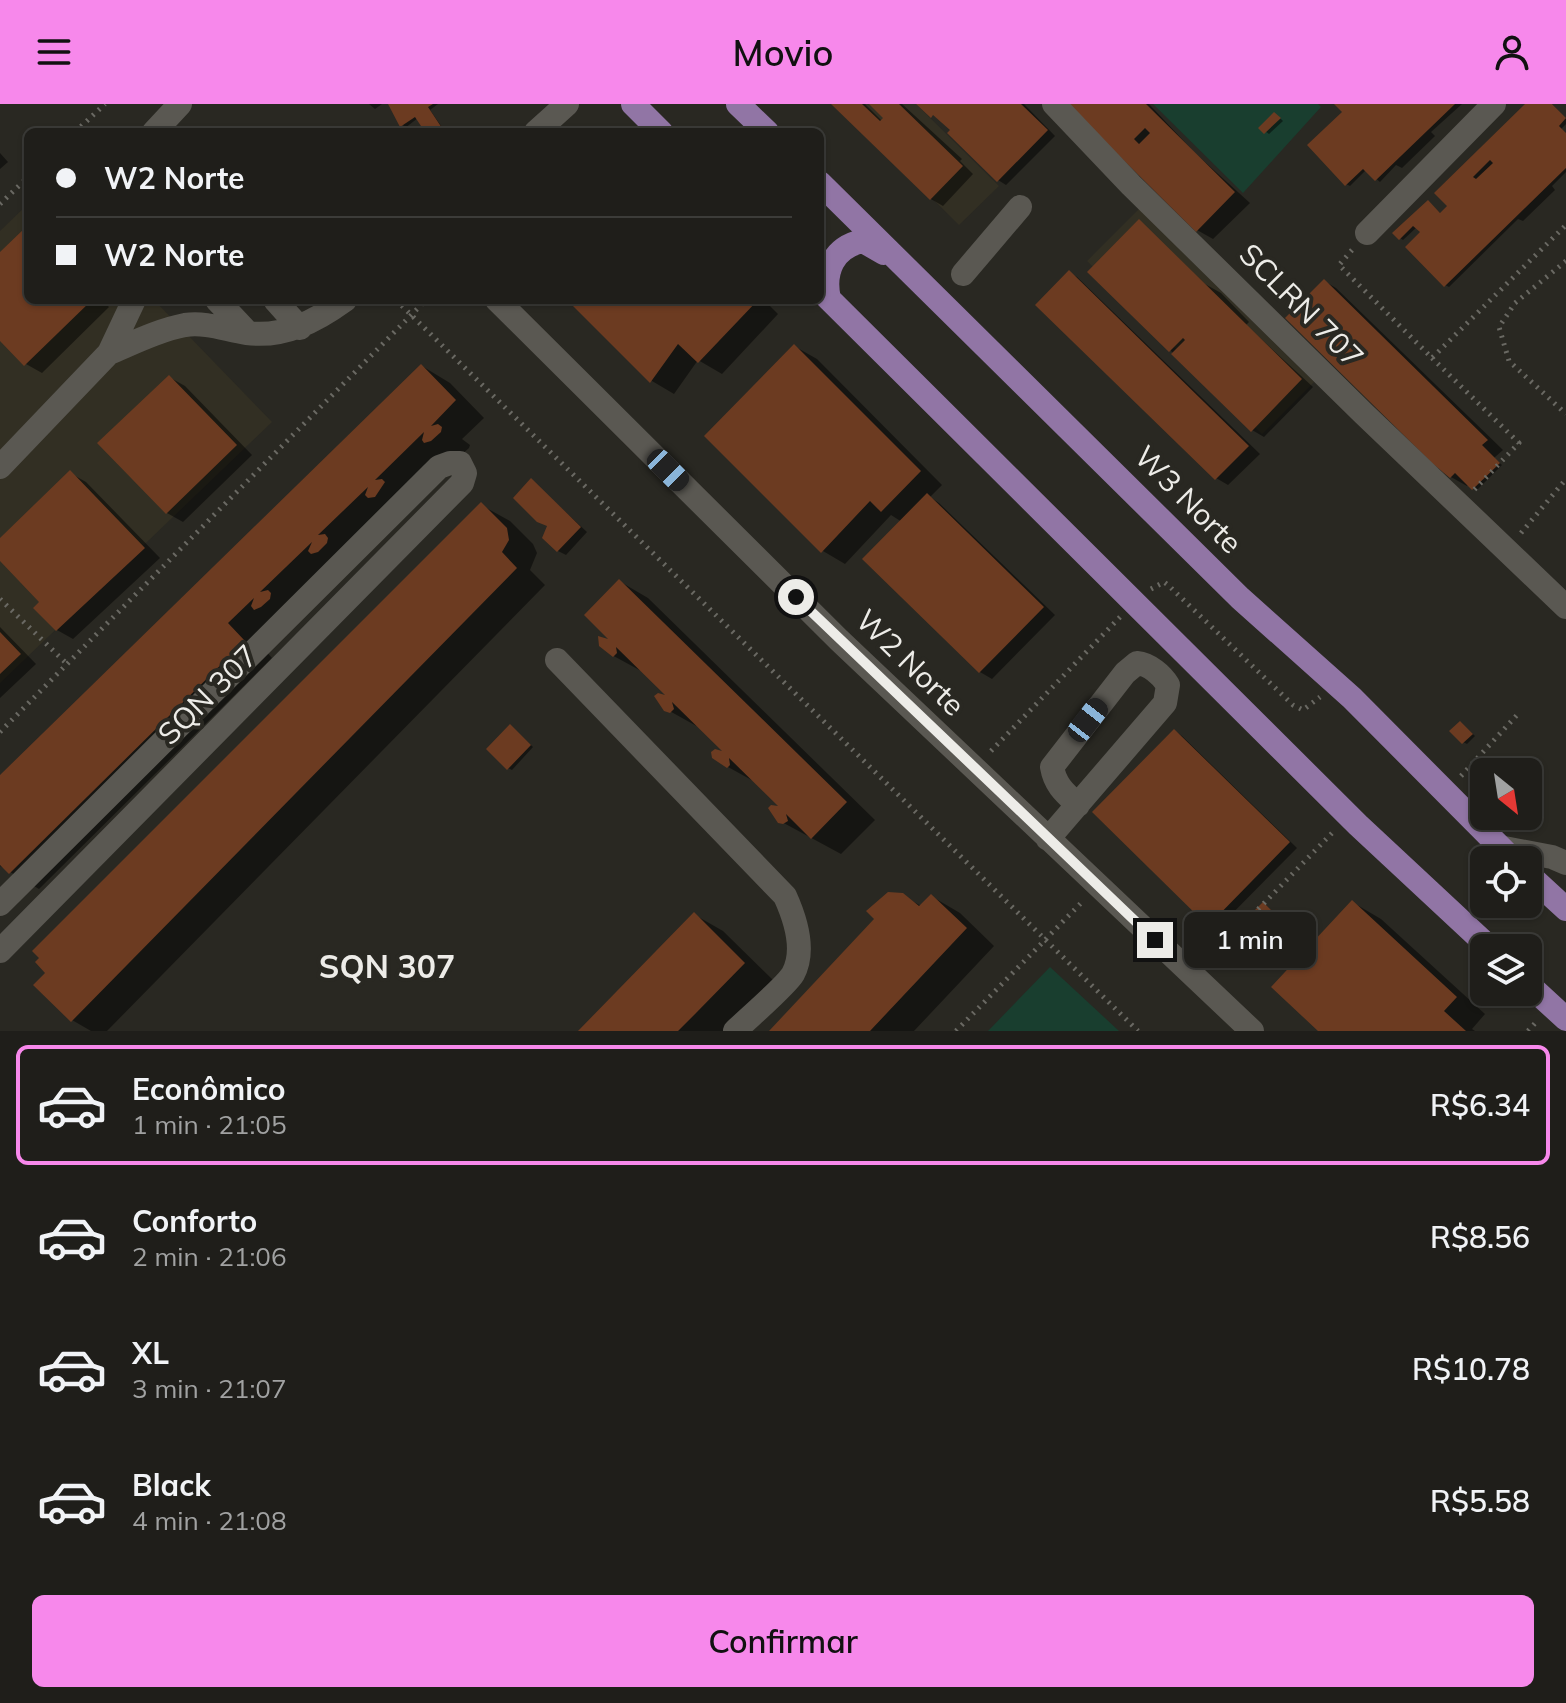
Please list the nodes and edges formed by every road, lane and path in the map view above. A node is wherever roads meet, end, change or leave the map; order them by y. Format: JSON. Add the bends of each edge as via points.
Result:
{"nodes":[{"id":1,"x":105,"y":104,"type":"edge"},
{"id":2,"x":180,"y":104,"type":"edge"},
{"id":3,"x":567,"y":104,"type":"edge"},
{"id":4,"x":633,"y":104,"type":"edge"},
{"id":5,"x":738,"y":104,"type":"edge"},
{"id":6,"x":1054,"y":104,"type":"edge"},
{"id":7,"x":1494,"y":104,"type":"edge"},
{"id":8,"x":79,"y":128,"type":"edge"},
{"id":9,"x":158,"y":128,"type":"edge"},
{"id":10,"x":540,"y":128,"type":"edge"},
{"id":11,"x":657,"y":128,"type":"edge"},
{"id":12,"x":763,"y":128,"type":"edge"},
{"id":13,"x":24,"y":181,"type":"edge"},
{"id":14,"x":824,"y":187,"type":"edge"},
{"id":15,"x":0,"y":204,"type":"edge"},
{"id":16,"x":1020,"y":207,"type":"dead end"},
{"id":17,"x":1566,"y":225,"type":"edge"},
{"id":18,"x":1367,"y":233,"type":"joint"},
{"id":19,"x":1566,"y":261,"type":"edge"},
{"id":20,"x":963,"y":274,"type":"dead end"},
{"id":21,"x":930,"y":289,"type":"junction"},
{"id":22,"x":824,"y":295,"type":"edge"},
{"id":23,"x":132,"y":304,"type":"edge"},
{"id":24,"x":221,"y":304,"type":"edge"},
{"id":25,"x":279,"y":304,"type":"edge"},
{"id":26,"x":339,"y":304,"type":"edge"},
{"id":27,"x":401,"y":304,"type":"edge"},
{"id":28,"x":421,"y":304,"type":"edge"},
{"id":29,"x":501,"y":304,"type":"edge"},
{"id":30,"x":411,"y":313,"type":"junction"},
{"id":31,"x":300,"y":328,"type":"junction"},
{"id":32,"x":249,"y":333,"type":"junction"},
{"id":33,"x":109,"y":353,"type":"junction"},
{"id":34,"x":1432,"y":358,"type":"junction"},
{"id":35,"x":1566,"y":414,"type":"edge"},
{"id":36,"x":0,"y":467,"type":"edge"},
{"id":37,"x":1566,"y":479,"type":"edge"},
{"id":38,"x":1459,"y":505,"type":"junction"},
{"id":39,"x":1506,"y":551,"type":"junction"},
{"id":40,"x":0,"y":599,"type":"edge"},
{"id":41,"x":1135,"y":602,"type":"junction"},
{"id":42,"x":1566,"y":607,"type":"edge"},
{"id":43,"x":557,"y":660,"type":"dead end"},
{"id":44,"x":67,"y":664,"type":"junction"},
{"id":45,"x":1335,"y":683,"type":"junction"},
{"id":46,"x":1517,"y":715,"type":"dead end"},
{"id":47,"x":0,"y":732,"type":"edge"},
{"id":48,"x":974,"y":769,"type":"junction"},
{"id":49,"x":1446,"y":794,"type":"junction"},
{"id":50,"x":1078,"y":805,"type":"junction"},
{"id":51,"x":1358,"y":825,"type":"junction"},
{"id":52,"x":1048,"y":839,"type":"junction"},
{"id":53,"x":1498,"y":846,"type":"edge"},
{"id":54,"x":1542,"y":856,"type":"edge"},
{"id":55,"x":1566,"y":863,"type":"edge"},
{"id":56,"x":1097,"y":886,"type":"junction"},
{"id":57,"x":1542,"y":887,"type":"edge"},
{"id":58,"x":0,"y":904,"type":"edge"},
{"id":59,"x":1566,"y":909,"type":"edge"},
{"id":60,"x":1475,"y":934,"type":"edge"},
{"id":61,"x":1045,"y":940,"type":"junction"},
{"id":62,"x":0,"y":951,"type":"edge"},
{"id":63,"x":1193,"y":976,"type":"junction"},
{"id":64,"x":1542,"y":997,"type":"edge"},
{"id":65,"x":1566,"y":1019,"type":"edge"},
{"id":66,"x":735,"y":1031,"type":"edge"},
{"id":67,"x":956,"y":1031,"type":"edge"},
{"id":68,"x":1138,"y":1031,"type":"edge"},
{"id":69,"x":1252,"y":1031,"type":"edge"}],
"edges":[{"from":1,"to":8,"type":"path"},
{"from":2,"to":9,"type":"street"},
{"from":3,"to":10,"type":"street"},
{"from":4,"to":11,"type":"main road"},
{"from":5,"to":12,"type":"main road"},
{"from":6,"to":38,"type":"street","name":"SCLRN 707"},
{"from":7,"to":18,"type":"street"},
{"from":13,"to":15,"type":"path"},
{"from":14,"to":21,"type":"main road","name":"W3 Norte"},
{"from":16,"to":20,"type":"street"},
{"from":17,"to":34,"type":"path"},
{"from":18,"to":34,"type":"path","via":[[1339,265]]},
{"from":19,"to":35,"type":"path","via":[[1515,303],[1499,327],[1509,361]]},
{"from":21,"to":22,"type":"main road","via":[[863,241],[836,257]]},
{"from":21,"to":45,"type":"main road","name":"W3 Norte","via":[[1240,598]]},
{"from":22,"to":41,"type":"main road"},
{"from":23,"to":33,"type":"street"},
{"from":24,"to":32,"type":"street"},
{"from":25,"to":31,"type":"street"},
{"from":26,"to":31,"type":"street"},
{"from":27,"to":30,"type":"path"},
{"from":28,"to":30,"type":"path"},
{"from":29,"to":48,"type":"street","name":"W2 Norte"},
{"from":30,"to":44,"type":"path"},
{"from":30,"to":61,"type":"path"},
{"from":31,"to":32,"type":"street"},
{"from":32,"to":33,"type":"street","via":[[186,325]]},
{"from":33,"to":36,"type":"street"},
{"from":34,"to":38,"type":"path","via":[[1519,443]]},
{"from":37,"to":39,"type":"path"},
{"from":38,"to":39,"type":"street","name":"SCLRN 707"},
{"from":39,"to":42,"type":"street","name":"SCLRN 707"},
{"from":40,"to":44,"type":"path"},
{"from":41,"to":45,"type":"path","via":[[1164,582],[1303,710]]},
{"from":41,"to":48,"type":"path"},
{"from":41,"to":51,"type":"main road"},
{"from":43,"to":66,"type":"street","via":[[785,896],[799,944],[793,974]]},
{"from":44,"to":47,"type":"path"},
{"from":45,"to":49,"type":"main road","name":"W3 Norte"},
{"from":46,"to":49,"type":"path"},
{"from":48,"to":52,"type":"street","name":"W2 Norte"},
{"from":49,"to":53,"type":"main road","name":"W3 Norte"},
{"from":50,"to":50,"type":"street","via":[[1165,703],[1168,685],[1144,664],[1125,673],[1052,767],[1059,788]]},
{"from":50,"to":52,"type":"street"},
{"from":51,"to":60,"type":"main road"},
{"from":51,"to":63,"type":"path","via":[[1343,840],[1334,830]]},
{"from":52,"to":56,"type":"street","name":"W2 Norte"},
{"from":54,"to":55,"type":"street"},
{"from":56,"to":61,"type":"path"},
{"from":56,"to":63,"type":"street","name":"W2 Norte"},
{"from":57,"to":59,"type":"main road"},
{"from":58,"to":62,"type":"street","name":"SQN 307","via":[[439,467],[460,463],[462,483]]},
{"from":61,"to":67,"type":"path"},
{"from":61,"to":68,"type":"path"},
{"from":63,"to":69,"type":"street","name":"W2 Norte"},
{"from":64,"to":65,"type":"main road"}]}
